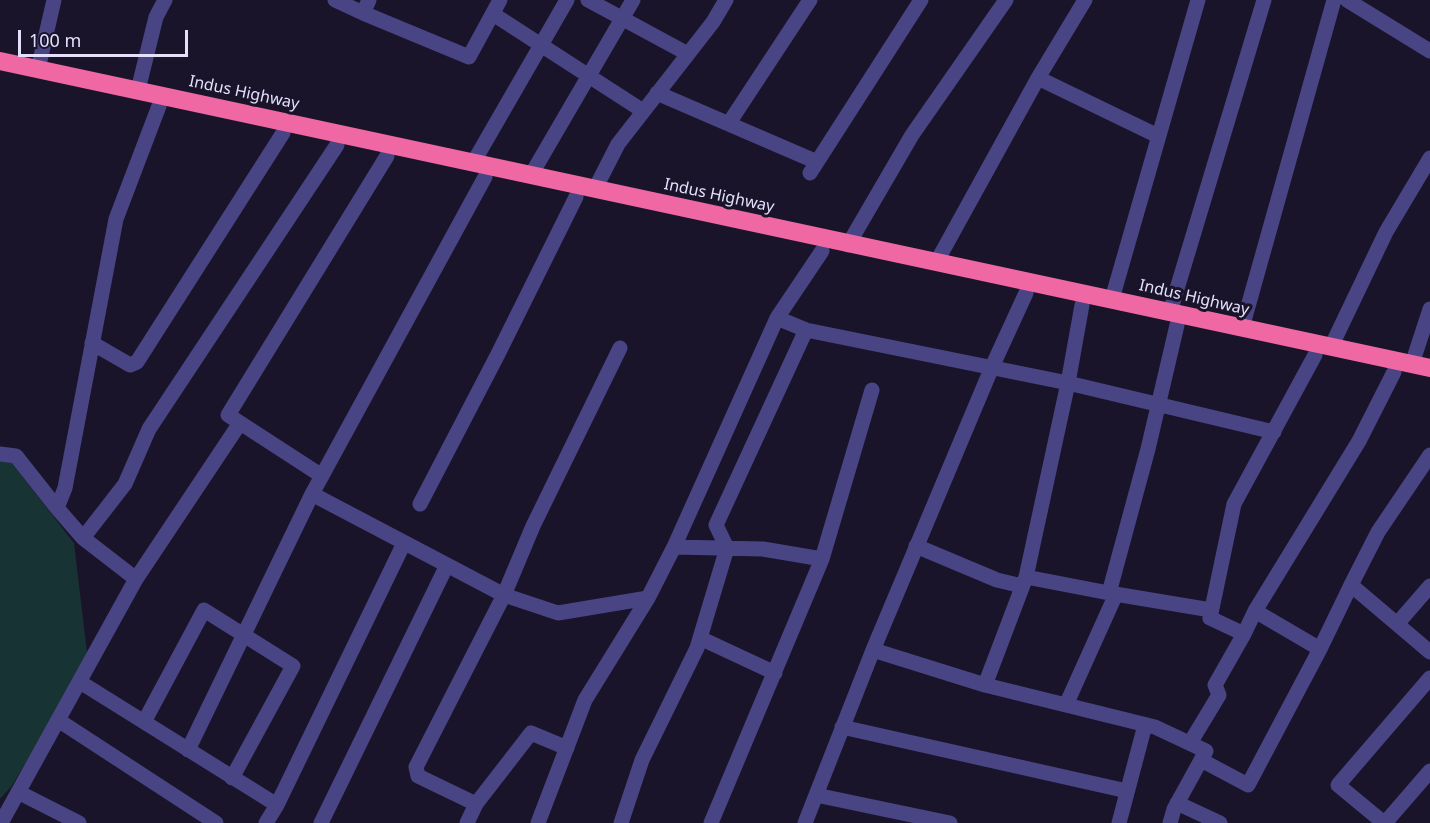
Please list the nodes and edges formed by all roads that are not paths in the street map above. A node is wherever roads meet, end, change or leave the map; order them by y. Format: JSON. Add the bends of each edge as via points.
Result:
{"nodes":[{"id":1,"x":54,"y":0,"type":"edge"},
{"id":2,"x":165,"y":0,"type":"edge"},
{"id":3,"x":334,"y":0,"type":"edge"},
{"id":4,"x":500,"y":0,"type":"edge"},
{"id":5,"x":567,"y":0,"type":"edge"},
{"id":6,"x":588,"y":0,"type":"edge"},
{"id":7,"x":633,"y":0,"type":"edge"},
{"id":8,"x":726,"y":0,"type":"edge"},
{"id":9,"x":810,"y":0,"type":"edge"},
{"id":10,"x":921,"y":0,"type":"edge"},
{"id":11,"x":1006,"y":0,"type":"edge"},
{"id":12,"x":1085,"y":0,"type":"edge"},
{"id":13,"x":1198,"y":0,"type":"edge"},
{"id":14,"x":1264,"y":0,"type":"edge"},
{"id":15,"x":1334,"y":0,"type":"edge"},
{"id":16,"x":1347,"y":0,"type":"edge"},
{"id":17,"x":366,"y":6,"type":"edge"},
{"id":18,"x":493,"y":14,"type":"junction"},
{"id":19,"x":622,"y":18,"type":"junction"},
{"id":20,"x":542,"y":46,"type":"junction"},
{"id":21,"x":1430,"y":51,"type":"edge"},
{"id":22,"x":688,"y":54,"type":"junction"},
{"id":23,"x":0,"y":61,"type":"edge"},
{"id":24,"x":38,"y":69,"type":"junction"},
{"id":25,"x":0,"y":73,"type":"edge"},
{"id":26,"x":589,"y":76,"type":"junction"},
{"id":27,"x":1038,"y":78,"type":"junction"},
{"id":28,"x":138,"y":90,"type":"junction"},
{"id":29,"x":657,"y":93,"type":"junction"},
{"id":30,"x":159,"y":106,"type":"junction"},
{"id":31,"x":643,"y":111,"type":"junction"},
{"id":32,"x":729,"y":123,"type":"junction"},
{"id":33,"x":294,"y":131,"type":"junction"},
{"id":34,"x":1158,"y":136,"type":"junction"},
{"id":35,"x":337,"y":145,"type":"junction"},
{"id":36,"x":387,"y":156,"type":"junction"},
{"id":37,"x":1430,"y":158,"type":"edge"},
{"id":38,"x":473,"y":163,"type":"junction"},
{"id":39,"x":531,"y":175,"type":"junction"},
{"id":40,"x":485,"y":177,"type":"junction"},
{"id":41,"x":595,"y":189,"type":"junction"},
{"id":42,"x":576,"y":197,"type":"junction"},
{"id":43,"x":614,"y":199,"type":"junction"},
{"id":44,"x":719,"y":222,"type":"junction"},
{"id":45,"x":848,"y":244,"type":"junction"},
{"id":46,"x":822,"y":251,"type":"junction"},
{"id":47,"x":924,"y":264,"type":"junction"},
{"id":48,"x":989,"y":279,"type":"junction"},
{"id":49,"x":1026,"y":293,"type":"junction"},
{"id":50,"x":1113,"y":299,"type":"junction"},
{"id":51,"x":1082,"y":305,"type":"junction"},
{"id":52,"x":1430,"y":309,"type":"edge"},
{"id":53,"x":777,"y":318,"type":"junction"},
{"id":54,"x":1173,"y":319,"type":"junction"},
{"id":55,"x":1242,"y":328,"type":"junction"},
{"id":56,"x":806,"y":330,"type":"junction"},
{"id":57,"x":92,"y":343,"type":"junction"},
{"id":58,"x":620,"y":348,"type":"dead end"},
{"id":59,"x":1323,"y":351,"type":"junction"},
{"id":60,"x":1421,"y":366,"type":"edge"},
{"id":61,"x":992,"y":367,"type":"junction"},
{"id":62,"x":1394,"y":372,"type":"junction"},
{"id":63,"x":1430,"y":379,"type":"edge"},
{"id":64,"x":1068,"y":383,"type":"junction"},
{"id":65,"x":872,"y":390,"type":"dead end"},
{"id":66,"x":1157,"y":404,"type":"junction"},
{"id":67,"x":240,"y":423,"type":"junction"},
{"id":68,"x":1274,"y":432,"type":"junction"},
{"id":69,"x":0,"y":454,"type":"edge"},
{"id":70,"x":1428,"y":461,"type":"edge"},
{"id":71,"x":322,"y":476,"type":"junction"},
{"id":72,"x":312,"y":495,"type":"junction"},
{"id":73,"x":420,"y":504,"type":"dead end"},
{"id":74,"x":57,"y":508,"type":"junction"},
{"id":75,"x":83,"y":538,"type":"junction"},
{"id":76,"x":404,"y":543,"type":"junction"},
{"id":77,"x":916,"y":546,"type":"junction"},
{"id":78,"x":674,"y":547,"type":"junction"},
{"id":79,"x":727,"y":548,"type":"junction"},
{"id":80,"x":822,"y":559,"type":"junction"},
{"id":81,"x":447,"y":565,"type":"junction"},
{"id":82,"x":136,"y":579,"type":"junction"},
{"id":83,"x":1024,"y":581,"type":"junction"},
{"id":84,"x":1351,"y":585,"type":"junction"},
{"id":85,"x":1430,"y":586,"type":"edge"},
{"id":86,"x":1113,"y":594,"type":"junction"},
{"id":87,"x":504,"y":595,"type":"junction"},
{"id":88,"x":648,"y":598,"type":"junction"},
{"id":89,"x":1211,"y":610,"type":"junction"},
{"id":90,"x":1255,"y":611,"type":"junction"},
{"id":91,"x":1397,"y":624,"type":"junction"},
{"id":92,"x":1244,"y":634,"type":"junction"},
{"id":93,"x":244,"y":635,"type":"junction"},
{"id":94,"x":700,"y":638,"type":"junction"},
{"id":95,"x":1320,"y":649,"type":"junction"},
{"id":96,"x":873,"y":650,"type":"junction"},
{"id":97,"x":1430,"y":652,"type":"edge"},
{"id":98,"x":775,"y":673,"type":"junction"},
{"id":99,"x":1430,"y":678,"type":"edge"},
{"id":100,"x":80,"y":682,"type":"junction"},
{"id":101,"x":985,"y":685,"type":"junction"},
{"id":102,"x":1066,"y":705,"type":"junction"},
{"id":103,"x":58,"y":720,"type":"junction"},
{"id":104,"x":144,"y":722,"type":"junction"},
{"id":105,"x":1145,"y":725,"type":"junction"},
{"id":106,"x":843,"y":727,"type":"junction"},
{"id":107,"x":1190,"y":743,"type":"junction"},
{"id":108,"x":567,"y":748,"type":"junction"},
{"id":109,"x":189,"y":750,"type":"junction"},
{"id":110,"x":1202,"y":760,"type":"junction"},
{"id":111,"x":1430,"y":771,"type":"edge"},
{"id":112,"x":232,"y":778,"type":"junction"},
{"id":113,"x":1127,"y":791,"type":"junction"},
{"id":114,"x":18,"y":792,"type":"junction"},
{"id":115,"x":816,"y":795,"type":"junction"},
{"id":116,"x":1177,"y":803,"type":"junction"},
{"id":117,"x":476,"y":804,"type":"junction"},
{"id":118,"x":277,"y":805,"type":"junction"},
{"id":119,"x":1,"y":823,"type":"edge"},
{"id":120,"x":79,"y":823,"type":"edge"},
{"id":121,"x":216,"y":823,"type":"edge"},
{"id":122,"x":266,"y":823,"type":"edge"},
{"id":123,"x":321,"y":823,"type":"edge"},
{"id":124,"x":467,"y":823,"type":"edge"},
{"id":125,"x":538,"y":823,"type":"edge"},
{"id":126,"x":621,"y":823,"type":"edge"},
{"id":127,"x":711,"y":823,"type":"edge"},
{"id":128,"x":805,"y":823,"type":"edge"},
{"id":129,"x":950,"y":823,"type":"edge"},
{"id":130,"x":1119,"y":823,"type":"edge"},
{"id":131,"x":1170,"y":823,"type":"edge"},
{"id":132,"x":1220,"y":823,"type":"edge"},
{"id":133,"x":1384,"y":823,"type":"edge"}],
"edges":[{"from":1,"to":24,"type":"street"},
{"from":2,"to":28,"type":"street","via":[[156,17]]},
{"from":3,"to":17,"type":"street"},
{"from":4,"to":18,"type":"street"},
{"from":5,"to":20,"type":"street"},
{"from":6,"to":19,"type":"street"},
{"from":7,"to":19,"type":"street"},
{"from":8,"to":22,"type":"street"},
{"from":9,"to":32,"type":"street"},
{"from":10,"to":32,"type":"street","via":[[814,167]]},
{"from":11,"to":45,"type":"street","via":[[912,135]]},
{"from":12,"to":27,"type":"street"},
{"from":13,"to":34,"type":"street"},
{"from":14,"to":54,"type":"street"},
{"from":15,"to":55,"type":"street"},
{"from":16,"to":21,"type":"street"},
{"from":17,"to":18,"type":"street","via":[[469,57]]},
{"from":18,"to":20,"type":"street"},
{"from":19,"to":22,"type":"street"},
{"from":19,"to":26,"type":"street"},
{"from":20,"to":26,"type":"street"},
{"from":20,"to":38,"type":"street"},
{"from":22,"to":29,"type":"street"},
{"from":23,"to":24,"type":"highway","name":"Indus Highway"},
{"from":24,"to":28,"type":"highway","name":"Indus Highway"},
{"from":25,"to":30,"type":"highway","name":"Indus Highway"},
{"from":26,"to":31,"type":"street"},
{"from":26,"to":39,"type":"street"},
{"from":27,"to":34,"type":"street"},
{"from":27,"to":47,"type":"street"},
{"from":28,"to":33,"type":"highway","name":"Indus Highway"},
{"from":29,"to":31,"type":"street"},
{"from":29,"to":32,"type":"street"},
{"from":30,"to":33,"type":"highway","name":"Indus Highway"},
{"from":30,"to":57,"type":"street","via":[[116,219]]},
{"from":31,"to":41,"type":"street","via":[[618,144]]},
{"from":33,"to":35,"type":"highway","name":"Indus Highway"},
{"from":33,"to":38,"type":"highway","name":"Indus Highway"},
{"from":33,"to":57,"type":"street","via":[[137,362],[130,365]]},
{"from":34,"to":50,"type":"street"},
{"from":35,"to":36,"type":"highway","name":"Indus Highway"},
{"from":35,"to":75,"type":"street","via":[[149,429],[125,484]]},
{"from":36,"to":40,"type":"highway","name":"Indus Highway"},
{"from":36,"to":67,"type":"street","via":[[228,415]]},
{"from":37,"to":59,"type":"street"},
{"from":38,"to":39,"type":"highway","name":"Indus Highway"},
{"from":39,"to":41,"type":"highway","name":"Indus Highway"},
{"from":40,"to":42,"type":"highway","name":"Indus Highway"},
{"from":40,"to":71,"type":"street"},
{"from":41,"to":43,"type":"highway","name":"Indus Highway"},
{"from":42,"to":43,"type":"highway","name":"Indus Highway"},
{"from":42,"to":73,"type":"street"},
{"from":43,"to":44,"type":"highway","name":"Indus Highway"},
{"from":44,"to":45,"type":"highway","name":"Indus Highway"},
{"from":44,"to":46,"type":"highway","name":"Indus Highway"},
{"from":45,"to":47,"type":"highway","name":"Indus Highway"},
{"from":46,"to":47,"type":"highway","name":"Indus Highway"},
{"from":46,"to":53,"type":"street"},
{"from":47,"to":48,"type":"highway","name":"Indus Highway"},
{"from":48,"to":49,"type":"highway","name":"Indus Highway"},
{"from":48,"to":50,"type":"highway","name":"Indus Highway"},
{"from":49,"to":51,"type":"highway","name":"Indus Highway"},
{"from":49,"to":61,"type":"street"},
{"from":50,"to":54,"type":"highway","name":"Indus Highway"},
{"from":51,"to":54,"type":"highway","name":"Indus Highway"},
{"from":51,"to":64,"type":"street"},
{"from":52,"to":60,"type":"street"},
{"from":53,"to":56,"type":"street"},
{"from":53,"to":78,"type":"street"},
{"from":54,"to":55,"type":"highway","name":"Indus Highway"},
{"from":54,"to":59,"type":"highway","name":"Indus Highway"},
{"from":54,"to":66,"type":"street"},
{"from":55,"to":59,"type":"highway","name":"Indus Highway"},
{"from":56,"to":61,"type":"street"},
{"from":56,"to":79,"type":"street","via":[[716,525]]},
{"from":57,"to":74,"type":"street","via":[[65,488]]},
{"from":58,"to":87,"type":"street","via":[[533,526]]},
{"from":59,"to":60,"type":"highway","name":"Indus Highway"},
{"from":59,"to":62,"type":"highway","name":"Indus Highway"},
{"from":59,"to":68,"type":"street"},
{"from":61,"to":64,"type":"street"},
{"from":61,"to":77,"type":"street"},
{"from":62,"to":63,"type":"highway","name":"Indus Highway"},
{"from":62,"to":90,"type":"street","via":[[1359,441]]},
{"from":64,"to":66,"type":"street"},
{"from":64,"to":83,"type":"street"},
{"from":65,"to":80,"type":"street"},
{"from":66,"to":68,"type":"street"},
{"from":66,"to":86,"type":"street"},
{"from":67,"to":71,"type":"street"},
{"from":67,"to":82,"type":"street"},
{"from":68,"to":89,"type":"street","via":[[1234,504]]},
{"from":69,"to":74,"type":"street","via":[[16,456]]},
{"from":70,"to":84,"type":"street","via":[[1378,532]]},
{"from":71,"to":72,"type":"street"},
{"from":72,"to":76,"type":"street"},
{"from":72,"to":93,"type":"street"},
{"from":74,"to":75,"type":"street"},
{"from":75,"to":82,"type":"street"},
{"from":76,"to":81,"type":"street"},
{"from":76,"to":118,"type":"street"},
{"from":77,"to":83,"type":"street","via":[[997,580]]},
{"from":77,"to":96,"type":"street"},
{"from":78,"to":79,"type":"street"},
{"from":78,"to":88,"type":"street"},
{"from":79,"to":80,"type":"street","via":[[763,549]]},
{"from":79,"to":94,"type":"street"},
{"from":80,"to":98,"type":"street"},
{"from":81,"to":87,"type":"street"},
{"from":81,"to":123,"type":"street"},
{"from":82,"to":100,"type":"street"},
{"from":83,"to":86,"type":"street"},
{"from":83,"to":101,"type":"street"},
{"from":84,"to":91,"type":"street"},
{"from":84,"to":95,"type":"street"},
{"from":85,"to":91,"type":"street"},
{"from":86,"to":89,"type":"street"},
{"from":86,"to":102,"type":"street"},
{"from":87,"to":88,"type":"street","via":[[558,613]]},
{"from":87,"to":117,"type":"street","via":[[416,767],[418,776]]},
{"from":88,"to":108,"type":"street","via":[[585,700]]},
{"from":89,"to":92,"type":"street","via":[[1210,618]]},
{"from":90,"to":92,"type":"street"},
{"from":90,"to":95,"type":"street"},
{"from":91,"to":97,"type":"street"},
{"from":92,"to":107,"type":"street","via":[[1215,685],[1219,695]]},
{"from":93,"to":104,"type":"street","via":[[204,610]]},
{"from":93,"to":109,"type":"street"},
{"from":93,"to":112,"type":"street","via":[[293,666]]},
{"from":94,"to":98,"type":"street"},
{"from":94,"to":126,"type":"street","via":[[642,760]]},
{"from":95,"to":110,"type":"street","via":[[1248,785]]},
{"from":96,"to":101,"type":"street"},
{"from":96,"to":106,"type":"street"},
{"from":98,"to":127,"type":"street"},
{"from":99,"to":133,"type":"street","via":[[1338,785]]},
{"from":100,"to":103,"type":"street"},
{"from":100,"to":104,"type":"street"},
{"from":101,"to":102,"type":"street"},
{"from":102,"to":105,"type":"street"},
{"from":103,"to":114,"type":"street"},
{"from":103,"to":121,"type":"street"},
{"from":104,"to":109,"type":"street"},
{"from":105,"to":107,"type":"street"},
{"from":105,"to":113,"type":"street"},
{"from":106,"to":113,"type":"street"},
{"from":106,"to":115,"type":"street"},
{"from":107,"to":110,"type":"street","via":[[1206,751]]},
{"from":108,"to":117,"type":"street","via":[[531,733]]},
{"from":108,"to":125,"type":"street"},
{"from":109,"to":112,"type":"street"},
{"from":110,"to":116,"type":"street"},
{"from":111,"to":133,"type":"street"},
{"from":112,"to":118,"type":"street"},
{"from":113,"to":130,"type":"street"},
{"from":114,"to":119,"type":"street"},
{"from":114,"to":120,"type":"street"},
{"from":115,"to":128,"type":"street"},
{"from":115,"to":129,"type":"street"},
{"from":116,"to":131,"type":"street"},
{"from":116,"to":132,"type":"street"},
{"from":117,"to":124,"type":"street"},
{"from":118,"to":122,"type":"street"}]}
